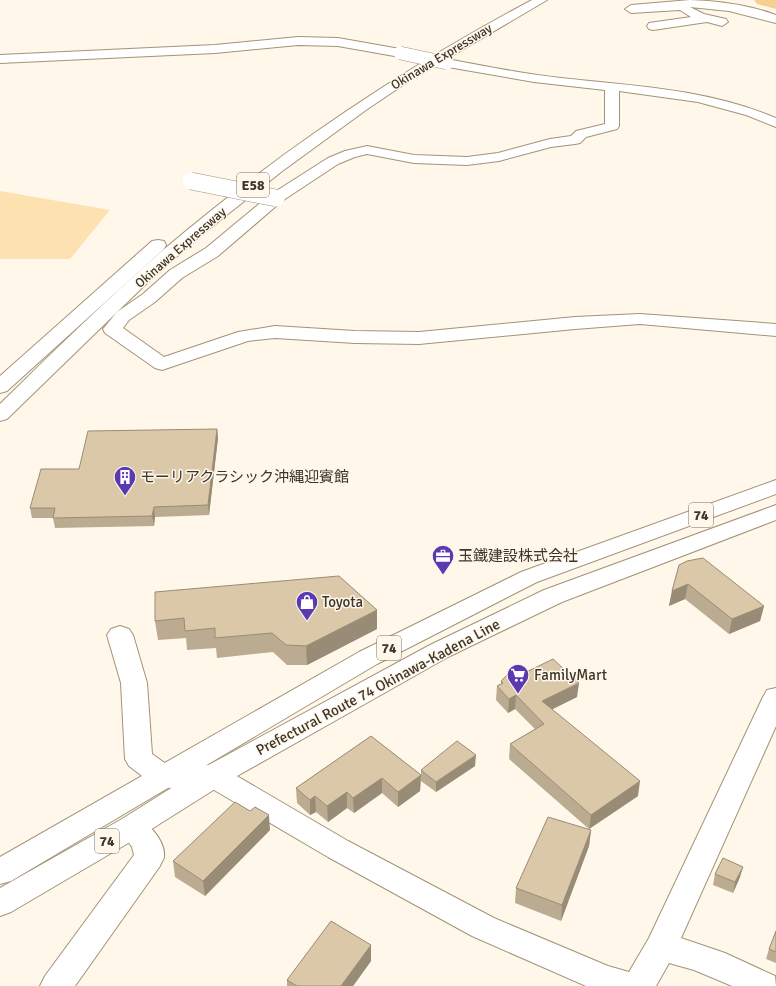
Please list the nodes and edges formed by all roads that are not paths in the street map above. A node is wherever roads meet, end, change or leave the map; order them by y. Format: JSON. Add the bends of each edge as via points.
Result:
{"nodes":[{"id":1,"x":522,"y":0,"type":"edge"},
{"id":2,"x":541,"y":0,"type":"edge"},
{"id":3,"x":682,"y":6,"type":"junction"},
{"id":4,"x":631,"y":10,"type":"dead end"},
{"id":5,"x":776,"y":18,"type":"edge"},
{"id":6,"x":708,"y":19,"type":"junction"},
{"id":7,"x":722,"y":22,"type":"dead end"},
{"id":8,"x":653,"y":26,"type":"dead end"},
{"id":9,"x":1,"y":60,"type":"edge"},
{"id":10,"x":612,"y":87,"type":"junction"},
{"id":11,"x":776,"y":123,"type":"edge"},
{"id":12,"x":191,"y":181,"type":"dead end"},
{"id":13,"x":276,"y":198,"type":"junction"},
{"id":14,"x":776,"y":330,"type":"edge"},
{"id":15,"x":0,"y":387,"type":"edge"},
{"id":16,"x":0,"y":415,"type":"edge"},
{"id":17,"x":776,"y":487,"type":"edge"},
{"id":18,"x":776,"y":512,"type":"edge"},
{"id":19,"x":120,"y":635,"type":"dead end"},
{"id":20,"x":776,"y":697,"type":"edge"},
{"id":21,"x":164,"y":776,"type":"junction"},
{"id":22,"x":213,"y":776,"type":"junction"},
{"id":23,"x":132,"y":828,"type":"junction"},
{"id":24,"x":0,"y":872,"type":"edge"},
{"id":25,"x":0,"y":903,"type":"edge"},
{"id":26,"x":661,"y":947,"type":"junction"},
{"id":27,"x":56,"y":986,"type":"edge"},
{"id":28,"x":627,"y":986,"type":"edge"},
{"id":29,"x":639,"y":986,"type":"edge"},
{"id":30,"x":764,"y":986,"type":"edge"}],
"edges":[{"from":1,"to":15,"type":"main road","name":"Okinawa Expressway","number":"E58","via":[[378,81],[297,135],[175,230]]},
{"from":2,"to":16,"type":"main road","name":"Okinawa Expressway","number":"E58","via":[[475,35],[392,85],[314,138],[192,234]]},
{"from":3,"to":4,"type":"main road"},
{"from":3,"to":5,"type":"main road","via":[[690,3],[704,4]]},
{"from":3,"to":6,"type":"main road"},
{"from":6,"to":7,"type":"main road"},
{"from":6,"to":8,"type":"main road"},
{"from":9,"to":10,"type":"main road","bridge":true,"via":[[215,49],[298,41],[338,42],[535,79]]},
{"from":10,"to":11,"type":"main road","via":[[648,89],[711,100],[757,114]]},
{"from":10,"to":13,"type":"main road","via":[[612,126],[581,134],[575,140],[550,142],[499,157],[467,161],[414,159],[360,150],[333,161]]},
{"from":12,"to":13,"type":"main road","bridge":true},
{"from":13,"to":14,"type":"main road","via":[[212,252],[176,274],[149,298],[123,316],[112,329],[162,364],[245,336],[275,332],[419,338],[640,319]]},
{"from":17,"to":21,"type":"main road","name":"Prefectural Route 74 Okinawa-Kadena Line","number":"74","via":[[522,581],[368,658]]},
{"from":18,"to":22,"type":"main road","name":"Prefectural Route 74 Okinawa-Kadena Line","number":"74","via":[[553,596],[439,651]]},
{"from":19,"to":21,"type":"main road","via":[[134,682],[139,759]]},
{"from":20,"to":26,"type":"main road"},
{"from":21,"to":22,"type":"main road"},
{"from":21,"to":24,"type":"main road","name":"Prefectural Route 74 Okinawa-Kadena Line","number":"74"},
{"from":22,"to":23,"type":"main road","name":"Prefectural Route 74 Okinawa-Kadena Line","number":"74"},
{"from":22,"to":28,"type":"main road","via":[[483,927],[602,978]]},
{"from":23,"to":25,"type":"main road","name":"Prefectural Route 74 Okinawa-Kadena Line","number":"74"},
{"from":23,"to":27,"type":"main road","via":[[146,843],[149,857]]},
{"from":26,"to":29,"type":"main road"},
{"from":26,"to":30,"type":"main road","via":[[714,962]]}]}
